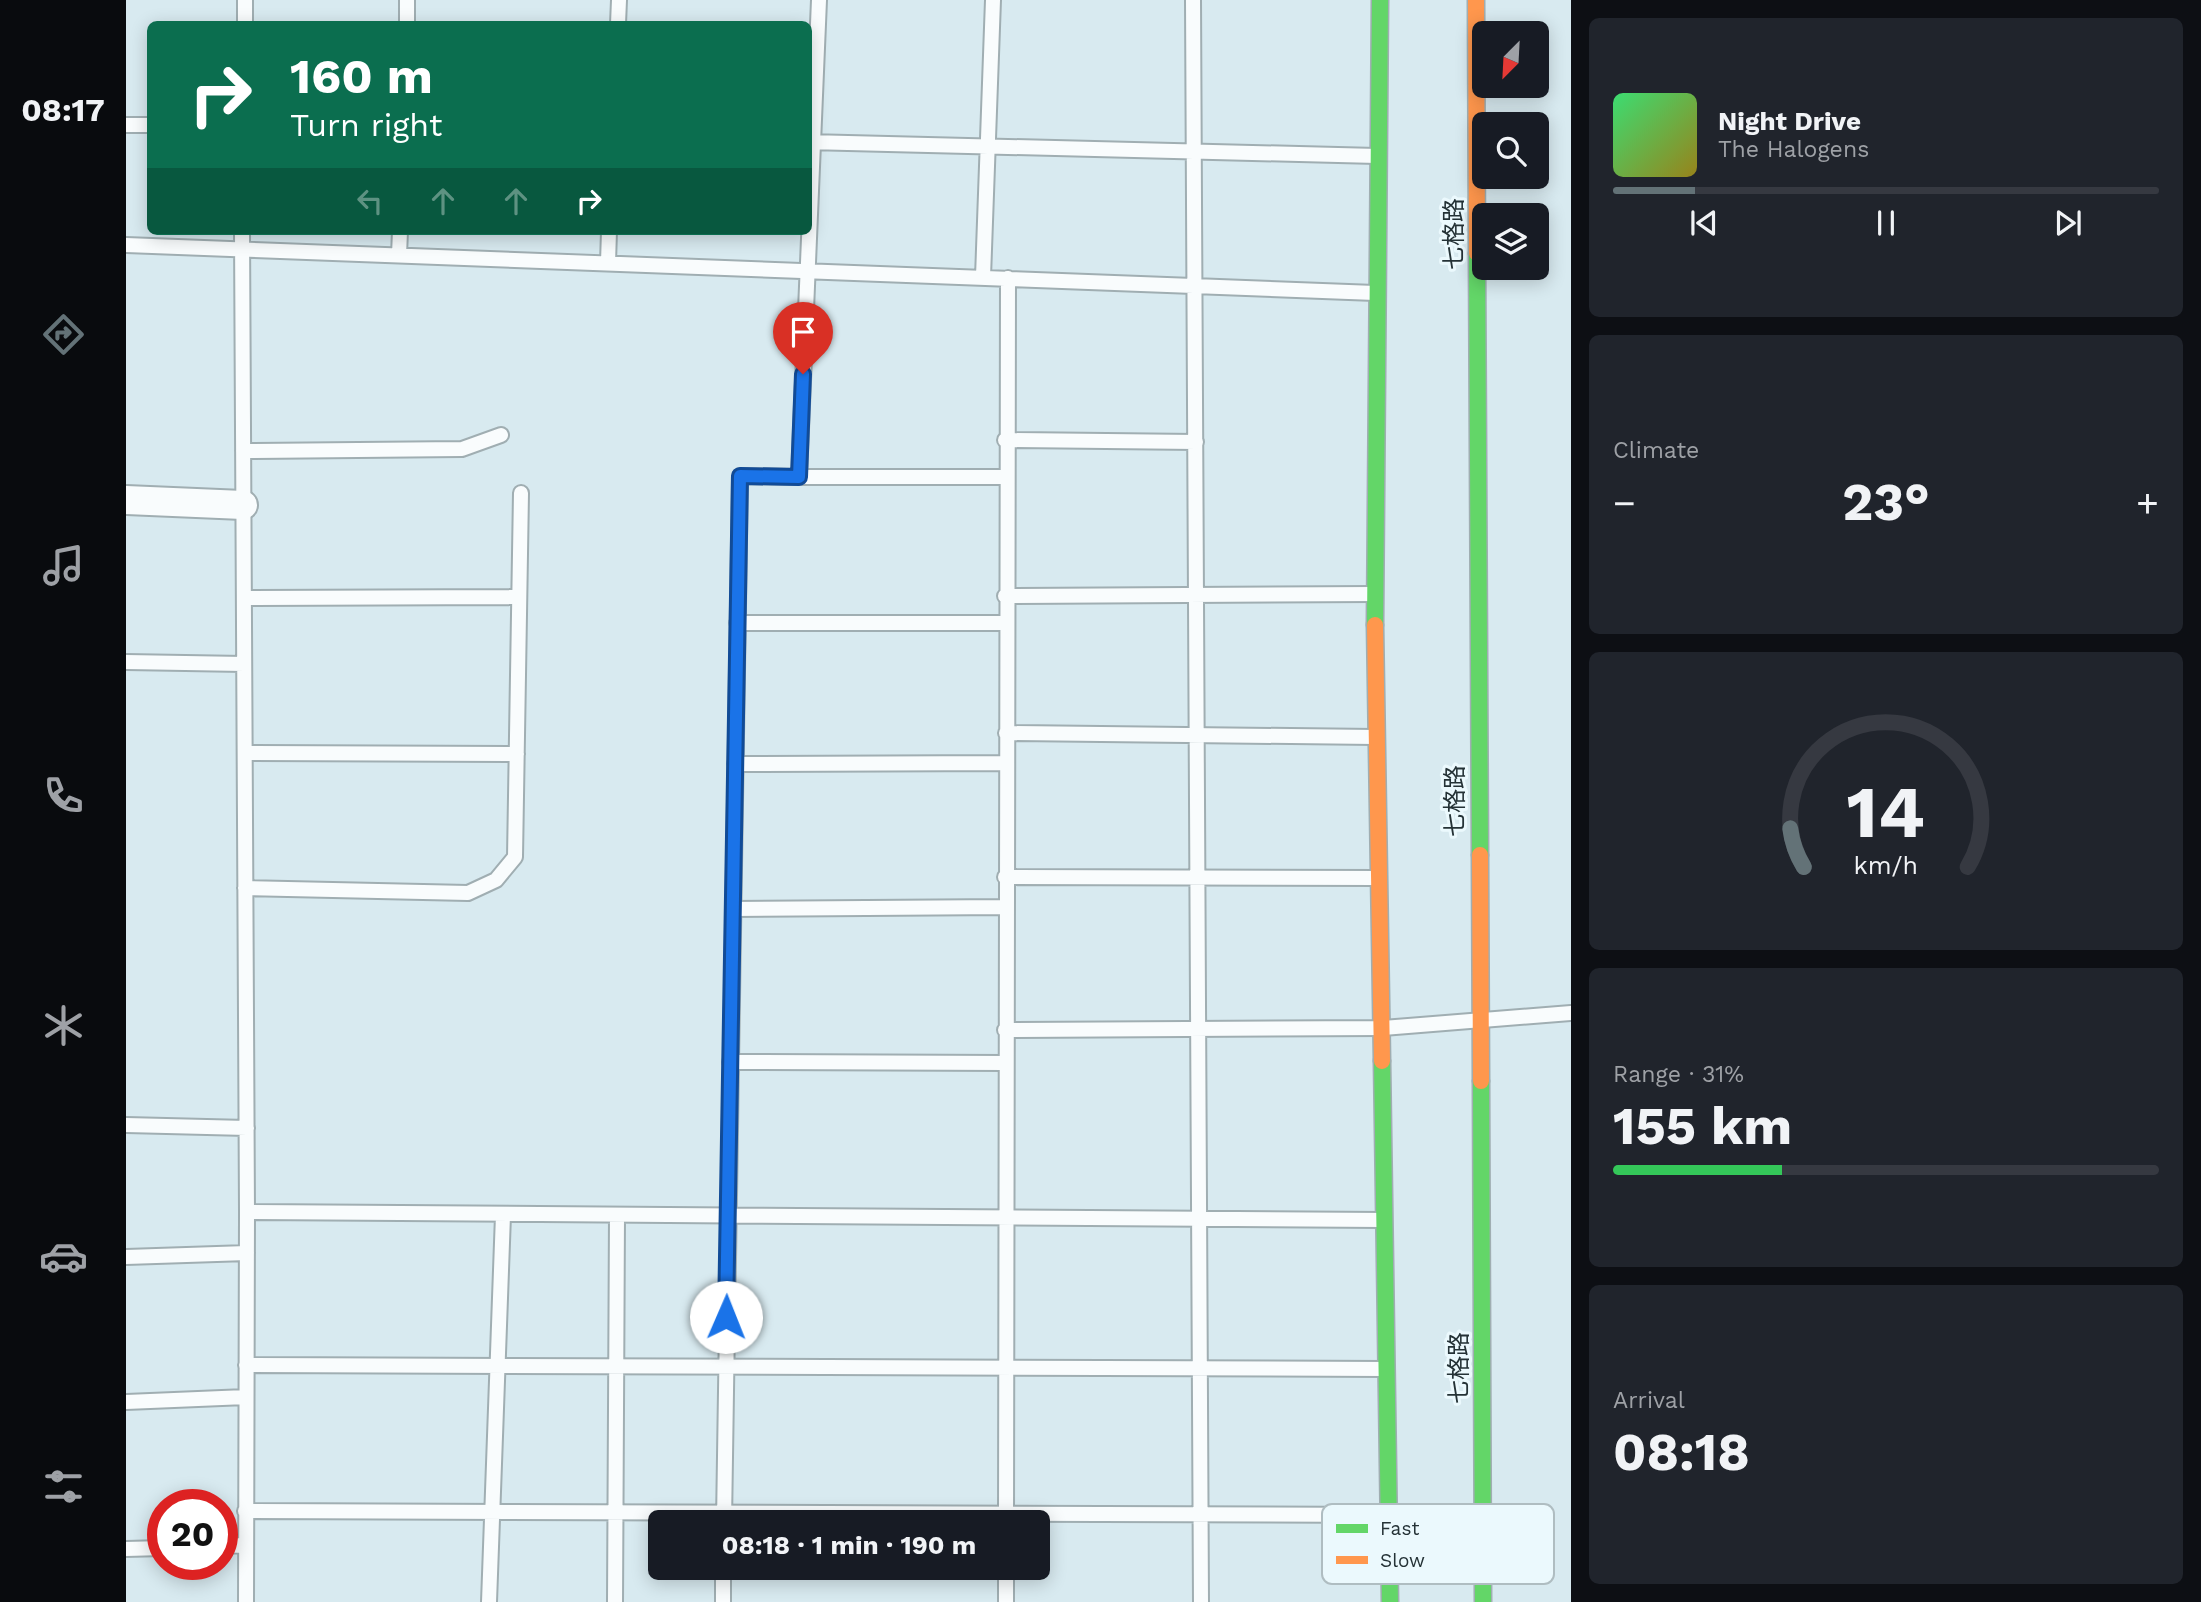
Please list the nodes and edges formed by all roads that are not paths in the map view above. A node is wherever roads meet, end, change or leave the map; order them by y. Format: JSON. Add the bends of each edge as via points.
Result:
{"nodes":[{"id":1,"x":245,"y":0,"type":"edge"},
{"id":2,"x":407,"y":0,"type":"edge"},
{"id":3,"x":619,"y":0,"type":"edge"},
{"id":4,"x":819,"y":0,"type":"edge"},
{"id":5,"x":993,"y":0,"type":"edge"},
{"id":6,"x":1193,"y":0,"type":"edge"},
{"id":7,"x":1380,"y":0,"type":"edge"},
{"id":8,"x":1476,"y":0,"type":"edge"},
{"id":9,"x":245,"y":21,"type":"edge"},
{"id":10,"x":407,"y":21,"type":"edge"},
{"id":11,"x":618,"y":21,"type":"edge"},
{"id":12,"x":812,"y":124,"type":"edge"},
{"id":13,"x":126,"y":125,"type":"edge"},
{"id":14,"x":147,"y":125,"type":"edge"},
{"id":15,"x":812,"y":142,"type":"edge"},
{"id":16,"x":988,"y":146,"type":"junction"},
{"id":17,"x":1194,"y":151,"type":"junction"},
{"id":18,"x":1378,"y":156,"type":"junction"},
{"id":19,"x":242,"y":235,"type":"edge"},
{"id":20,"x":400,"y":235,"type":"edge"},
{"id":21,"x":609,"y":235,"type":"edge"},
{"id":22,"x":808,"y":235,"type":"edge"},
{"id":23,"x":126,"y":245,"type":"edge"},
{"id":24,"x":242,"y":249,"type":"junction"},
{"id":25,"x":399,"y":256,"type":"junction"},
{"id":26,"x":608,"y":264,"type":"junction"},
{"id":27,"x":807,"y":271,"type":"junction"},
{"id":28,"x":983,"y":277,"type":"junction"},
{"id":29,"x":1008,"y":278,"type":"junction"},
{"id":30,"x":1195,"y":286,"type":"junction"},
{"id":31,"x":1377,"y":293,"type":"junction"},
{"id":32,"x":501,"y":435,"type":"dead end"},
{"id":33,"x":1005,"y":440,"type":"junction"},
{"id":34,"x":1196,"y":442,"type":"junction"},
{"id":35,"x":243,"y":451,"type":"junction"},
{"id":36,"x":799,"y":477,"type":"junction"},
{"id":37,"x":1005,"y":477,"type":"junction"},
{"id":38,"x":521,"y":494,"type":"dead end"},
{"id":39,"x":126,"y":500,"type":"edge"},
{"id":40,"x":243,"y":505,"type":"junction"},
{"id":41,"x":1375,"y":594,"type":"junction"},
{"id":42,"x":1196,"y":595,"type":"junction"},
{"id":43,"x":1005,"y":596,"type":"junction"},
{"id":44,"x":518,"y":597,"type":"junction"},
{"id":45,"x":244,"y":598,"type":"junction"},
{"id":46,"x":737,"y":623,"type":"junction"},
{"id":47,"x":1005,"y":623,"type":"junction"},
{"id":48,"x":126,"y":662,"type":"edge"},
{"id":49,"x":244,"y":664,"type":"junction"},
{"id":50,"x":1006,"y":733,"type":"junction"},
{"id":51,"x":1197,"y":735,"type":"junction"},
{"id":52,"x":1378,"y":737,"type":"junction"},
{"id":53,"x":245,"y":753,"type":"junction"},
{"id":54,"x":517,"y":754,"type":"junction"},
{"id":55,"x":1005,"y":763,"type":"junction"},
{"id":56,"x":735,"y":764,"type":"junction"},
{"id":57,"x":1005,"y":877,"type":"junction"},
{"id":58,"x":1198,"y":877,"type":"junction"},
{"id":59,"x":1380,"y":878,"type":"junction"},
{"id":60,"x":245,"y":888,"type":"junction"},
{"id":61,"x":1006,"y":907,"type":"junction"},
{"id":62,"x":733,"y":909,"type":"junction"},
{"id":63,"x":1571,"y":1013,"type":"edge"},
{"id":64,"x":1479,"y":1018,"type":"junction"},
{"id":65,"x":1383,"y":1028,"type":"junction"},
{"id":66,"x":1199,"y":1029,"type":"junction"},
{"id":67,"x":1005,"y":1030,"type":"junction"},
{"id":68,"x":730,"y":1062,"type":"junction"},
{"id":69,"x":1006,"y":1063,"type":"junction"},
{"id":70,"x":126,"y":1125,"type":"edge"},
{"id":71,"x":247,"y":1128,"type":"junction"},
{"id":72,"x":247,"y":1212,"type":"junction"},
{"id":73,"x":503,"y":1215,"type":"junction"},
{"id":74,"x":617,"y":1216,"type":"junction"},
{"id":75,"x":727,"y":1216,"type":"junction"},
{"id":76,"x":1006,"y":1218,"type":"junction"},
{"id":77,"x":1199,"y":1219,"type":"junction"},
{"id":78,"x":1385,"y":1220,"type":"junction"},
{"id":79,"x":247,"y":1253,"type":"junction"},
{"id":80,"x":126,"y":1257,"type":"edge"},
{"id":81,"x":246,"y":1366,"type":"junction"},
{"id":82,"x":499,"y":1368,"type":"junction"},
{"id":83,"x":616,"y":1368,"type":"junction"},
{"id":84,"x":726,"y":1368,"type":"junction"},
{"id":85,"x":1006,"y":1368,"type":"junction"},
{"id":86,"x":1200,"y":1368,"type":"junction"},
{"id":87,"x":1386,"y":1369,"type":"junction"},
{"id":88,"x":246,"y":1397,"type":"junction"},
{"id":89,"x":126,"y":1402,"type":"edge"},
{"id":90,"x":1387,"y":1504,"type":"edge"},
{"id":91,"x":1482,"y":1504,"type":"edge"},
{"id":92,"x":724,"y":1510,"type":"edge"},
{"id":93,"x":1006,"y":1510,"type":"edge"},
{"id":94,"x":245,"y":1511,"type":"junction"},
{"id":95,"x":493,"y":1514,"type":"junction"},
{"id":96,"x":615,"y":1514,"type":"junction"},
{"id":97,"x":648,"y":1515,"type":"edge"},
{"id":98,"x":1201,"y":1515,"type":"junction"},
{"id":99,"x":1322,"y":1515,"type":"edge"},
{"id":100,"x":1050,"y":1517,"type":"edge"},
{"id":101,"x":238,"y":1545,"type":"edge"},
{"id":102,"x":245,"y":1545,"type":"junction"},
{"id":103,"x":147,"y":1548,"type":"edge"},
{"id":104,"x":126,"y":1549,"type":"edge"},
{"id":105,"x":723,"y":1580,"type":"edge"},
{"id":106,"x":1006,"y":1580,"type":"edge"},
{"id":107,"x":1389,"y":1584,"type":"edge"},
{"id":108,"x":1483,"y":1584,"type":"edge"},
{"id":109,"x":246,"y":1602,"type":"edge"},
{"id":110,"x":489,"y":1602,"type":"edge"},
{"id":111,"x":615,"y":1602,"type":"edge"},
{"id":112,"x":723,"y":1602,"type":"edge"},
{"id":113,"x":1006,"y":1602,"type":"edge"},
{"id":114,"x":1201,"y":1602,"type":"edge"},
{"id":115,"x":1390,"y":1602,"type":"edge"},
{"id":116,"x":1483,"y":1602,"type":"edge"}],
"edges":[{"from":1,"to":9,"type":"lane"},
{"from":2,"to":10,"type":"lane"},
{"from":3,"to":11,"type":"lane"},
{"from":4,"to":12,"type":"lane"},
{"from":5,"to":16,"type":"lane"},
{"from":6,"to":17,"type":"lane"},
{"from":7,"to":18,"type":"street"},
{"from":8,"to":64,"type":"street","name":"七格路"},
{"from":13,"to":14,"type":"lane"},
{"from":15,"to":16,"type":"lane"},
{"from":16,"to":17,"type":"lane"},
{"from":16,"to":28,"type":"lane"},
{"from":17,"to":18,"type":"lane"},
{"from":17,"to":30,"type":"lane"},
{"from":18,"to":31,"type":"street"},
{"from":19,"to":24,"type":"lane"},
{"from":20,"to":25,"type":"lane"},
{"from":21,"to":26,"type":"lane"},
{"from":22,"to":27,"type":"lane"},
{"from":23,"to":24,"type":"lane"},
{"from":24,"to":25,"type":"lane"},
{"from":24,"to":35,"type":"lane"},
{"from":25,"to":26,"type":"lane"},
{"from":26,"to":27,"type":"lane"},
{"from":27,"to":28,"type":"lane"},
{"from":27,"to":36,"type":"lane"},
{"from":28,"to":29,"type":"lane"},
{"from":29,"to":30,"type":"lane"},
{"from":29,"to":33,"type":"lane"},
{"from":30,"to":31,"type":"lane"},
{"from":30,"to":34,"type":"lane"},
{"from":31,"to":41,"type":"street"},
{"from":32,"to":35,"type":"lane","via":[[462,449]]},
{"from":33,"to":34,"type":"lane"},
{"from":33,"to":37,"type":"lane"},
{"from":34,"to":42,"type":"lane"},
{"from":35,"to":40,"type":"lane"},
{"from":36,"to":37,"type":"lane"},
{"from":36,"to":46,"type":"lane","via":[[740,476]]},
{"from":37,"to":43,"type":"lane"},
{"from":38,"to":44,"type":"lane"},
{"from":39,"to":40,"type":"street"},
{"from":40,"to":45,"type":"lane"},
{"from":41,"to":42,"type":"lane"},
{"from":41,"to":52,"type":"street"},
{"from":42,"to":43,"type":"lane"},
{"from":42,"to":51,"type":"lane"},
{"from":43,"to":47,"type":"lane"},
{"from":44,"to":45,"type":"lane"},
{"from":44,"to":54,"type":"lane"},
{"from":45,"to":49,"type":"lane"},
{"from":46,"to":47,"type":"lane"},
{"from":46,"to":56,"type":"lane"},
{"from":47,"to":50,"type":"lane"},
{"from":48,"to":49,"type":"lane"},
{"from":49,"to":53,"type":"lane"},
{"from":50,"to":51,"type":"lane"},
{"from":50,"to":55,"type":"lane"},
{"from":51,"to":52,"type":"lane"},
{"from":51,"to":58,"type":"lane"},
{"from":52,"to":59,"type":"street"},
{"from":53,"to":54,"type":"lane"},
{"from":53,"to":60,"type":"lane"},
{"from":54,"to":60,"type":"lane","via":[[515,858],[496,880],[468,893]]},
{"from":55,"to":56,"type":"lane"},
{"from":55,"to":57,"type":"lane"},
{"from":56,"to":62,"type":"lane"},
{"from":57,"to":58,"type":"lane"},
{"from":57,"to":61,"type":"lane"},
{"from":58,"to":59,"type":"lane"},
{"from":58,"to":66,"type":"lane"},
{"from":59,"to":65,"type":"street"},
{"from":60,"to":71,"type":"lane"},
{"from":61,"to":62,"type":"lane"},
{"from":61,"to":67,"type":"lane"},
{"from":62,"to":68,"type":"lane"},
{"from":63,"to":64,"type":"lane"},
{"from":64,"to":65,"type":"lane"},
{"from":64,"to":91,"type":"street","name":"七格路"},
{"from":65,"to":66,"type":"lane"},
{"from":65,"to":78,"type":"street"},
{"from":66,"to":67,"type":"lane"},
{"from":66,"to":77,"type":"lane"},
{"from":67,"to":69,"type":"lane"},
{"from":68,"to":69,"type":"lane"},
{"from":68,"to":75,"type":"lane"},
{"from":69,"to":76,"type":"lane"},
{"from":70,"to":71,"type":"lane"},
{"from":71,"to":72,"type":"lane"},
{"from":72,"to":73,"type":"lane"},
{"from":72,"to":79,"type":"lane"},
{"from":73,"to":74,"type":"lane"},
{"from":73,"to":82,"type":"lane"},
{"from":74,"to":75,"type":"lane"},
{"from":74,"to":83,"type":"lane"},
{"from":75,"to":76,"type":"lane"},
{"from":75,"to":84,"type":"lane"},
{"from":76,"to":77,"type":"lane"},
{"from":76,"to":85,"type":"lane"},
{"from":77,"to":78,"type":"lane"},
{"from":77,"to":86,"type":"lane"},
{"from":78,"to":87,"type":"street"},
{"from":79,"to":80,"type":"lane"},
{"from":79,"to":81,"type":"lane"},
{"from":81,"to":82,"type":"lane"},
{"from":81,"to":88,"type":"lane"},
{"from":82,"to":83,"type":"lane"},
{"from":82,"to":95,"type":"lane"},
{"from":83,"to":84,"type":"lane"},
{"from":83,"to":96,"type":"lane"},
{"from":84,"to":85,"type":"lane"},
{"from":84,"to":92,"type":"lane"},
{"from":85,"to":86,"type":"lane"},
{"from":85,"to":93,"type":"lane"},
{"from":86,"to":87,"type":"lane"},
{"from":86,"to":98,"type":"lane"},
{"from":87,"to":90,"type":"street"},
{"from":88,"to":89,"type":"lane"},
{"from":88,"to":94,"type":"lane"},
{"from":94,"to":95,"type":"lane"},
{"from":94,"to":102,"type":"lane"},
{"from":95,"to":96,"type":"lane"},
{"from":95,"to":110,"type":"lane"},
{"from":96,"to":97,"type":"lane"},
{"from":96,"to":111,"type":"lane"},
{"from":98,"to":99,"type":"lane"},
{"from":98,"to":100,"type":"lane"},
{"from":98,"to":114,"type":"lane"},
{"from":101,"to":102,"type":"lane"},
{"from":102,"to":109,"type":"lane"},
{"from":103,"to":104,"type":"lane"},
{"from":105,"to":112,"type":"lane"},
{"from":106,"to":113,"type":"lane"},
{"from":107,"to":115,"type":"street"},
{"from":108,"to":116,"type":"street","name":"七格路"}]}
